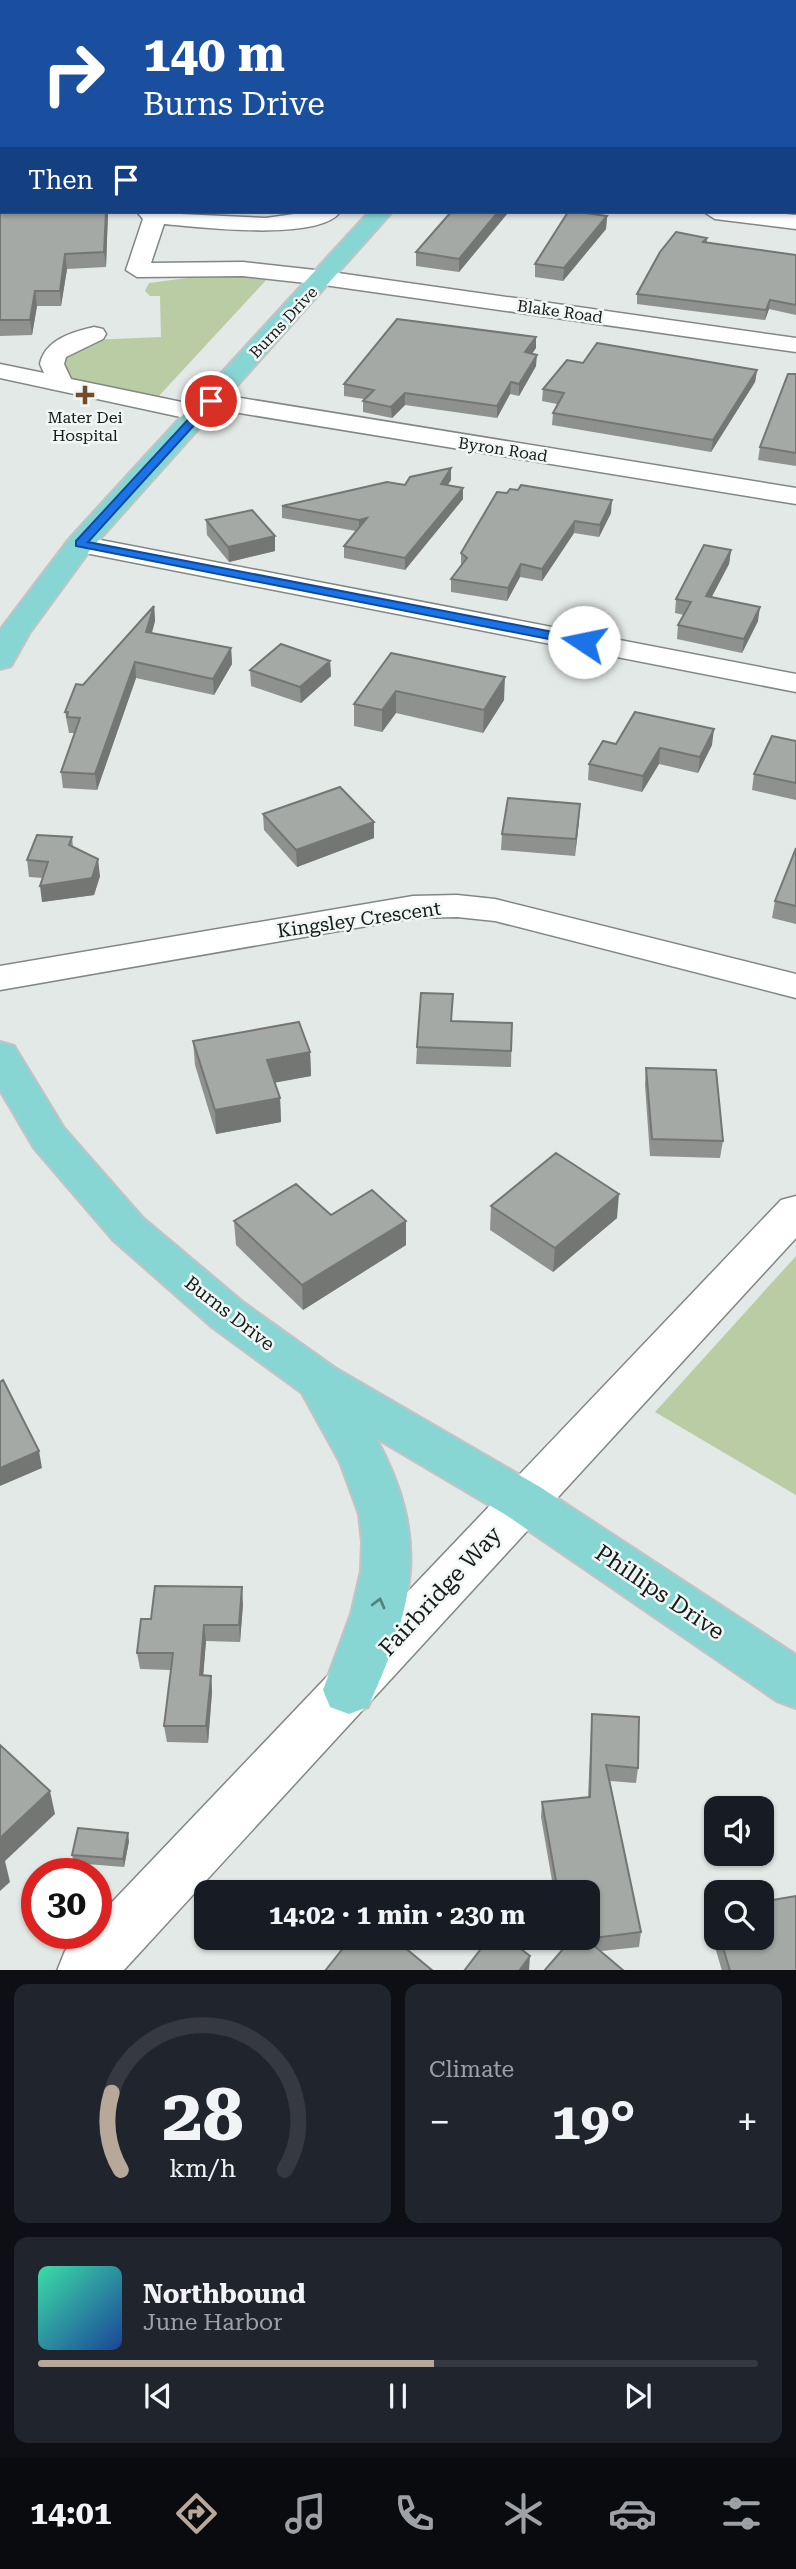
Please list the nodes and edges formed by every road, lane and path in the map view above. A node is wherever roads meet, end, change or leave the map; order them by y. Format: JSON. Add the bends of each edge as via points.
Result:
{"nodes":[{"id":1,"x":152,"y":214,"type":"edge"},
{"id":2,"x":324,"y":214,"type":"edge"},
{"id":3,"x":379,"y":214,"type":"edge"},
{"id":4,"x":731,"y":214,"type":"edge"},
{"id":5,"x":796,"y":222,"type":"edge"},
{"id":6,"x":280,"y":230,"type":"junction"},
{"id":7,"x":191,"y":235,"type":"junction"},
{"id":8,"x":324,"y":278,"type":"junction"},
{"id":9,"x":94,"y":334,"type":"dead end"},
{"id":10,"x":796,"y":345,"type":"edge"},
{"id":11,"x":0,"y":370,"type":"edge"},
{"id":12,"x":60,"y":381,"type":"junction"},
{"id":13,"x":205,"y":407,"type":"junction"},
{"id":14,"x":796,"y":496,"type":"edge"},
{"id":15,"x":80,"y":544,"type":"junction"},
{"id":16,"x":0,"y":659,"type":"edge"},
{"id":17,"x":796,"y":683,"type":"edge"},
{"id":18,"x":0,"y":978,"type":"edge"},
{"id":19,"x":796,"y":986,"type":"edge"},
{"id":20,"x":0,"y":1056,"type":"edge"},
{"id":21,"x":796,"y":1211,"type":"edge"},
{"id":22,"x":319,"y":1381,"type":"junction"},
{"id":23,"x":523,"y":1501,"type":"junction"},
{"id":24,"x":796,"y":1684,"type":"edge"},
{"id":25,"x":349,"y":1690,"type":"junction"},
{"id":26,"x":85,"y":1970,"type":"edge"}],
"edges":[{"from":1,"to":7,"type":"street"},
{"from":1,"to":8,"type":"street","name":"Blake Road","via":[[137,270],[243,269]]},
{"from":2,"to":6,"type":"street"},
{"from":3,"to":8,"type":"main road","name":"Burns Drive"},
{"from":4,"to":5,"type":"street"},
{"from":6,"to":7,"type":"street"},
{"from":6,"to":7,"type":"street","via":[[270,249],[228,253]]},
{"from":8,"to":10,"type":"street","name":"Blake Road"},
{"from":8,"to":13,"type":"main road","name":"Burns Drive"},
{"from":9,"to":12,"type":"street","via":[[54,354],[52,364]]},
{"from":11,"to":12,"type":"street","name":"Byron Road"},
{"from":12,"to":13,"type":"street","name":"Byron Road"},
{"from":13,"to":14,"type":"street","name":"Byron Road"},
{"from":13,"to":15,"type":"main road","name":"Burns Drive"},
{"from":15,"to":16,"type":"main road","name":"Burns Drive","via":[[15,631]]},
{"from":15,"to":17,"type":"street"},
{"from":18,"to":19,"type":"street","name":"Kingsley Crescent","via":[[413,907],[457,906],[495,910]]},
{"from":20,"to":22,"type":"main road","name":"Burns Drive","via":[[49,1138],[128,1229],[228,1315]]},
{"from":21,"to":23,"type":"street","name":"Fairbridge Way"},
{"from":22,"to":23,"type":"main road","name":"Burns Drive"},
{"from":25,"to":22,"type":"main road","one_way":true,"via":[[381,1602],[389,1557],[386,1517],[369,1468]]},
{"from":23,"to":24,"type":"main road","name":"Phillips Drive"},
{"from":23,"to":25,"type":"street","name":"Fairbridge Way"},
{"from":25,"to":26,"type":"street","name":"Fairbridge Way"}]}
